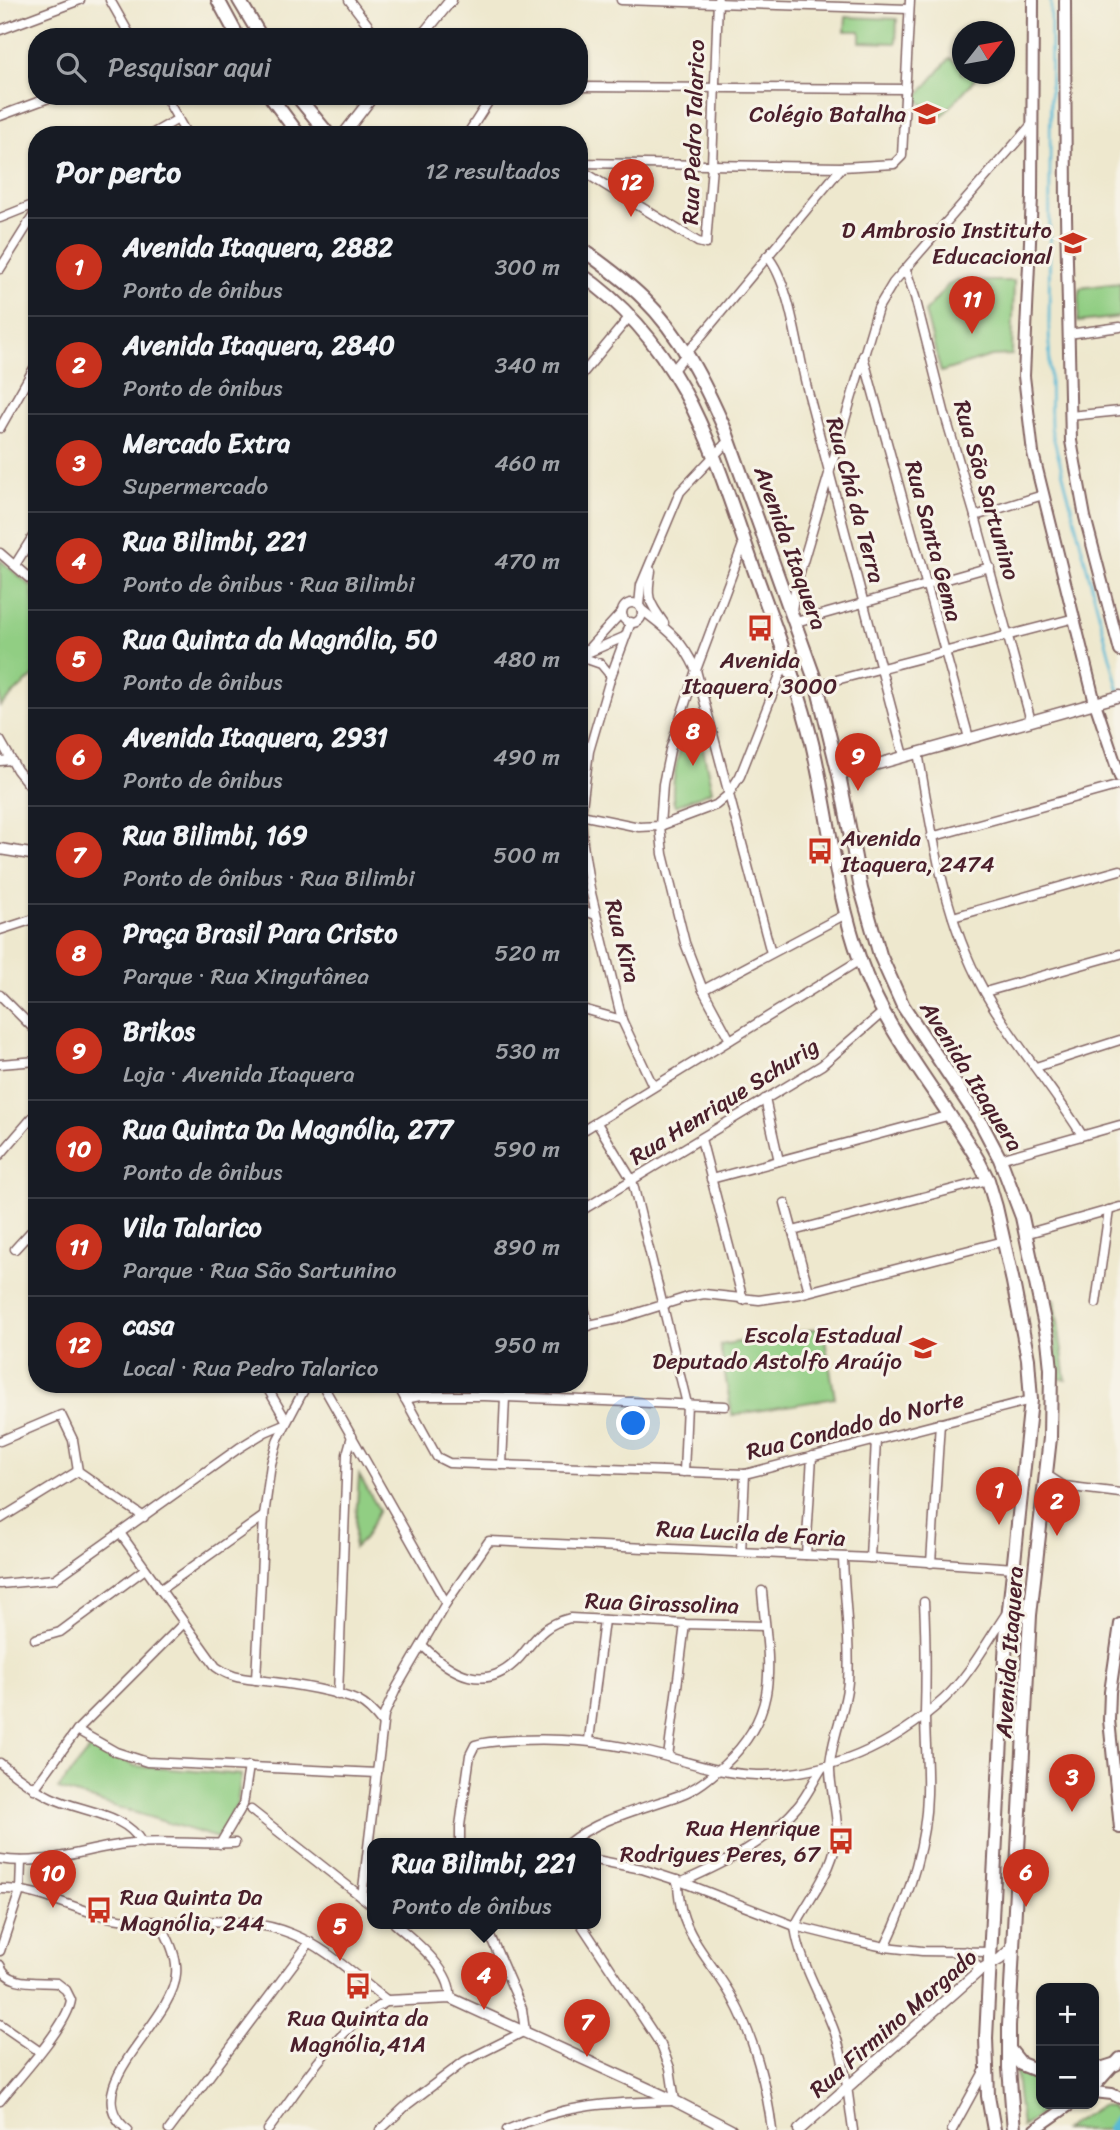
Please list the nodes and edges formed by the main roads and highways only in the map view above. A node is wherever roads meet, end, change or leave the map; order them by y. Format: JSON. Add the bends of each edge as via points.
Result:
{"nodes":[{"id":1,"x":218,"y":0,"type":"edge"},
{"id":2,"x":239,"y":0,"type":"edge"},
{"id":3,"x":1033,"y":0,"type":"edge"},
{"id":4,"x":1065,"y":0,"type":"edge"},
{"id":5,"x":233,"y":28,"type":"edge"},
{"id":6,"x":256,"y":28,"type":"edge"},
{"id":7,"x":277,"y":105,"type":"edge"},
{"id":8,"x":304,"y":105,"type":"edge"},
{"id":9,"x":292,"y":126,"type":"edge"},
{"id":10,"x":321,"y":126,"type":"edge"},
{"id":11,"x":588,"y":254,"type":"edge"},
{"id":12,"x":588,"y":280,"type":"edge"},
{"id":13,"x":1120,"y":651,"type":"edge"},
{"id":14,"x":799,"y":699,"type":"junction"},
{"id":15,"x":839,"y":775,"type":"junction"},
{"id":16,"x":1120,"y":778,"type":"edge"},
{"id":17,"x":1120,"y":1624,"type":"edge"},
{"id":18,"x":1120,"y":1828,"type":"edge"},
{"id":19,"x":1009,"y":2049,"type":"junction"},
{"id":20,"x":1118,"y":2061,"type":"edge"},
{"id":21,"x":1099,"y":2069,"type":"edge"},
{"id":22,"x":1036,"y":2070,"type":"edge"},
{"id":23,"x":1099,"y":2082,"type":"edge"},
{"id":24,"x":1099,"y":2093,"type":"edge"},
{"id":25,"x":1120,"y":2098,"type":"edge"},
{"id":26,"x":1064,"y":2109,"type":"edge"},
{"id":27,"x":994,"y":2130,"type":"edge"},
{"id":28,"x":1014,"y":2130,"type":"edge"},
{"id":29,"x":1034,"y":2130,"type":"edge"}],
"edges":[{"from":1,"to":5,"type":"main road"},
{"from":2,"to":6,"type":"main road"},
{"from":3,"to":16,"type":"main road","via":[[1032,197],[1024,376],[1032,453]]},
{"from":4,"to":13,"type":"main road","via":[[1071,441]]},
{"from":7,"to":9,"type":"main road"},
{"from":8,"to":10,"type":"main road"},
{"from":11,"to":15,"type":"main road","name":"Avenida Itaquera","via":[[645,300],[686,353],[713,401],[794,616]]},
{"from":12,"to":14,"type":"main road","name":"Avenida Itaquera","via":[[631,315],[673,370],[695,411]]},
{"from":14,"to":15,"type":"main road","via":[[811,718],[825,766],[830,774]]},
{"from":14,"to":27,"type":"main road","name":"Avenida Itaquera","via":[[860,960],[882,1013],[951,1115],[988,1180],[1024,1338],[1031,1401],[1007,1612],[988,1966],[986,2068]]},
{"from":15,"to":19,"type":"main road","name":"Avenida Itaquera","via":[[861,889],[892,984],[980,1121],[1022,1217],[1051,1369],[1047,1475],[1030,1615]]},
{"from":17,"to":18,"type":"main road","via":[[1109,1720]]},
{"from":19,"to":22,"type":"main road","via":[[1021,2064]]},
{"from":19,"to":28,"type":"main road","name":"Avenida Itaquera"},
{"from":20,"to":21,"type":"main road"},
{"from":20,"to":23,"type":"main road"},
{"from":24,"to":25,"type":"main road"},
{"from":26,"to":29,"type":"main road"}]}
